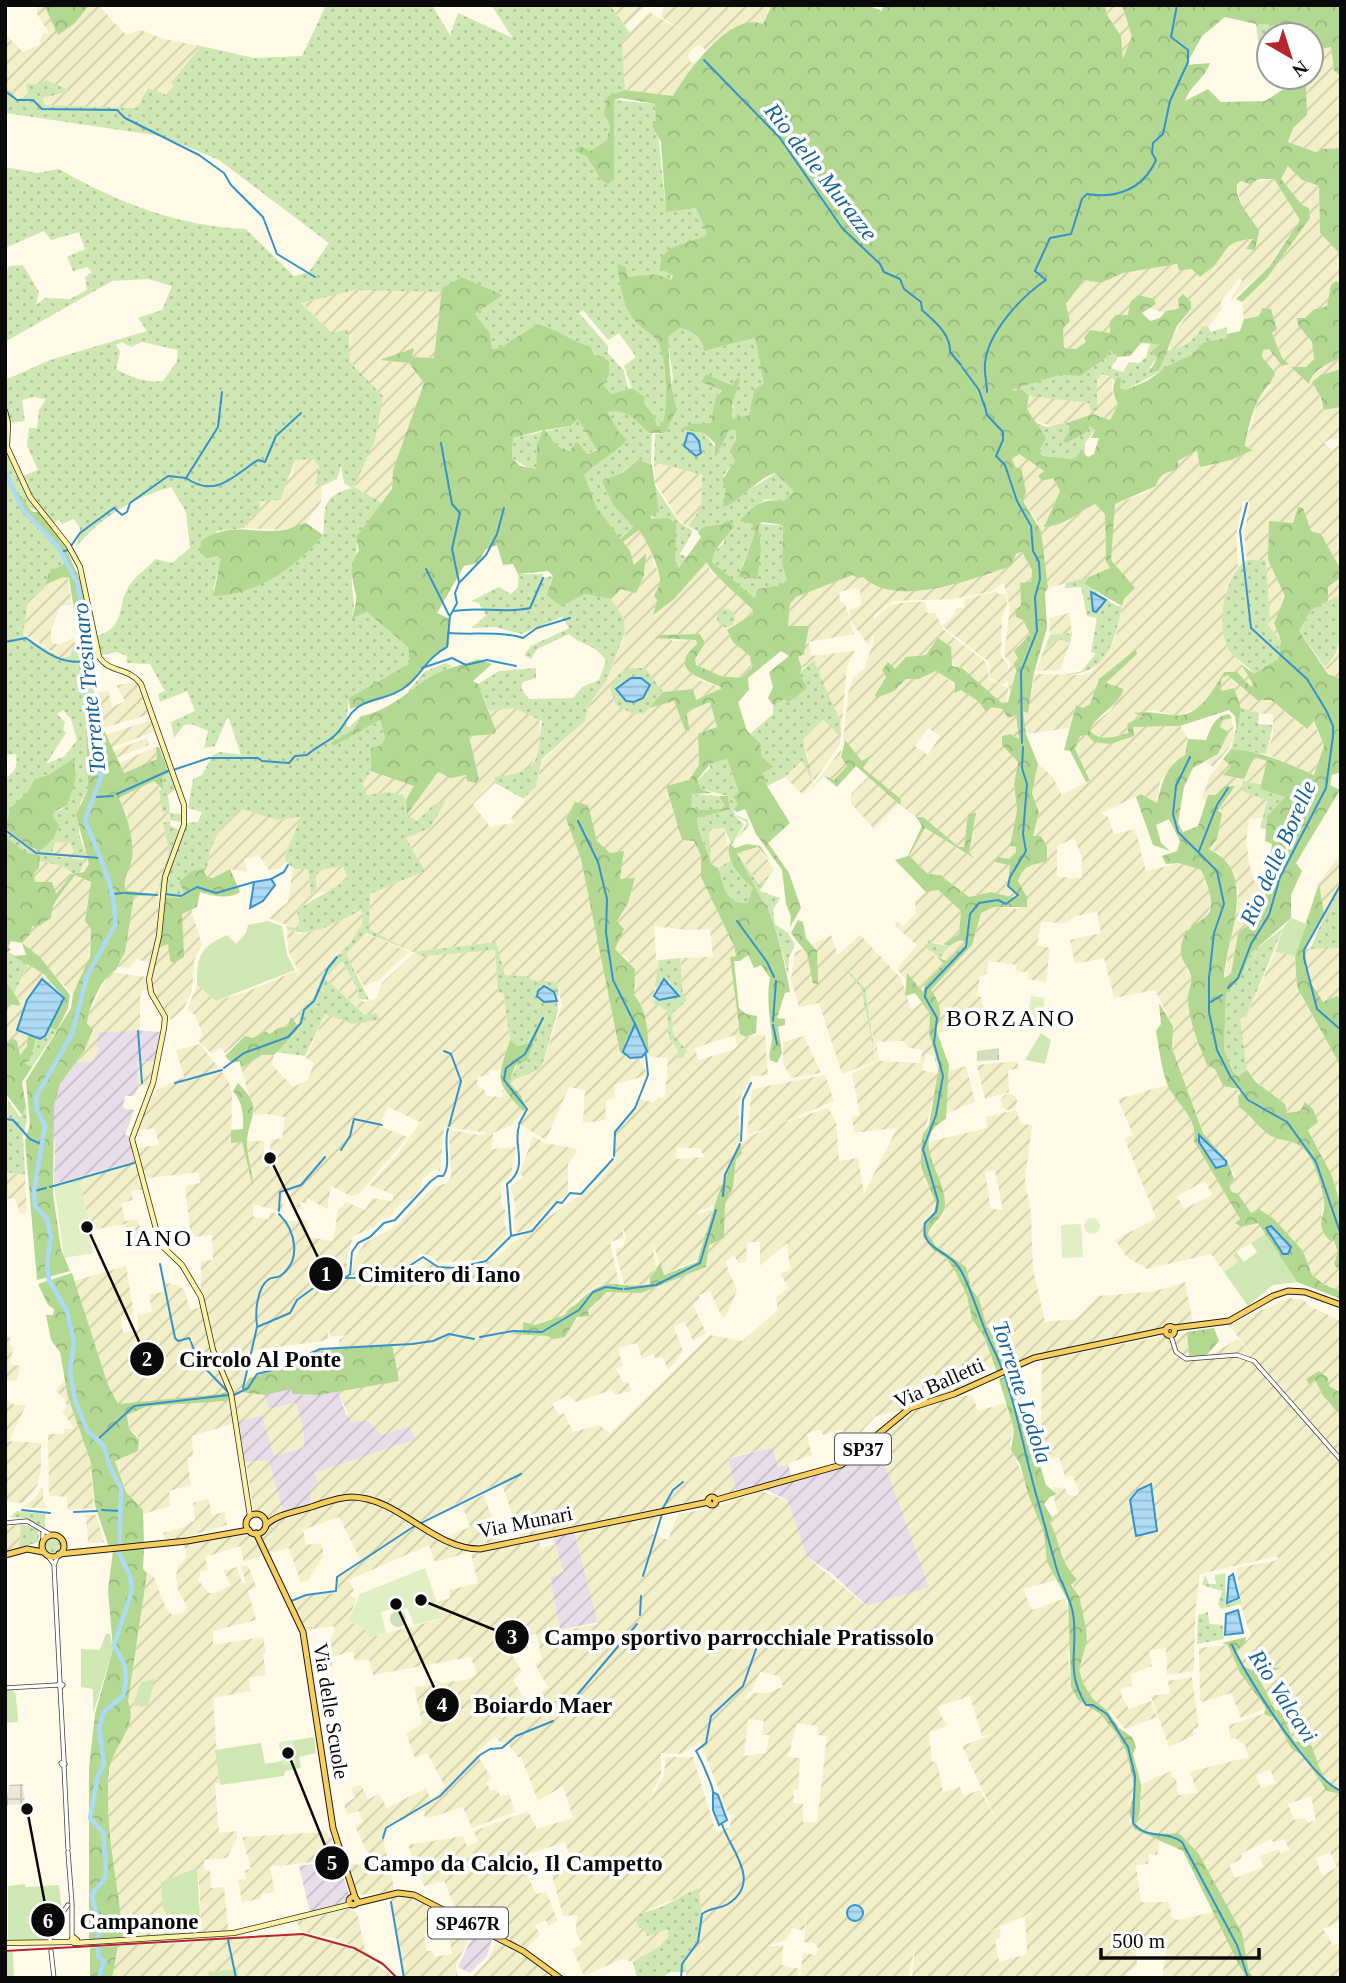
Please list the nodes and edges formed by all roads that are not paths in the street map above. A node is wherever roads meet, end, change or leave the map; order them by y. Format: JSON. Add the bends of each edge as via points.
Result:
{"nodes":[{"id":1,"x":5,"y":411,"type":"edge"},
{"id":2,"x":1341,"y":1305,"type":"edge"},
{"id":3,"x":1170,"y":1333,"type":"junction"},
{"id":4,"x":1341,"y":1460,"type":"edge"},
{"id":5,"x":716,"y":1500,"type":"joint"},
{"id":6,"x":250,"y":1506,"type":"junction"},
{"id":7,"x":261,"y":1516,"type":"junction"},
{"id":8,"x":276,"y":1518,"type":"junction"},
{"id":9,"x":5,"y":1523,"type":"edge"},
{"id":10,"x":249,"y":1523,"type":"junction"},
{"id":11,"x":266,"y":1525,"type":"junction"},
{"id":12,"x":259,"y":1532,"type":"junction"},
{"id":13,"x":46,"y":1534,"type":"junction"},
{"id":14,"x":43,"y":1542,"type":"junction"},
{"id":15,"x":63,"y":1543,"type":"junction"},
{"id":16,"x":33,"y":1549,"type":"junction"},
{"id":17,"x":75,"y":1552,"type":"junction"},
{"id":18,"x":46,"y":1554,"type":"junction"},
{"id":19,"x":59,"y":1554,"type":"junction"},
{"id":20,"x":5,"y":1555,"type":"edge"},
{"id":21,"x":54,"y":1565,"type":"junction"},
{"id":22,"x":59,"y":1685,"type":"junction"},
{"id":23,"x":5,"y":1688,"type":"edge"},
{"id":24,"x":353,"y":1899,"type":"junction"},
{"id":25,"x":70,"y":1907,"type":"junction"},
{"id":26,"x":50,"y":1940,"type":"dead end"},
{"id":27,"x":73,"y":1940,"type":"junction"},
{"id":28,"x":5,"y":1943,"type":"edge"},
{"id":29,"x":51,"y":1951,"type":"dead end"},
{"id":30,"x":54,"y":1978,"type":"edge"},
{"id":31,"x":560,"y":1978,"type":"edge"}],
"edges":[{"from":1,"to":6,"type":"main road","via":[[6,444],[21,477],[36,506],[68,545],[84,580],[99,657],[107,666],[130,672],[144,688],[185,809],[166,873],[149,979],[165,1017],[164,1028],[153,1083],[132,1139],[160,1244],[198,1292],[232,1395]]},
{"from":2,"to":3,"type":"main road","name":"Via Balletti","via":[[1305,1292],[1284,1292],[1236,1319]]},
{"from":3,"to":4,"type":"street","via":[[1176,1352],[1186,1359],[1237,1355],[1254,1360]]},
{"from":3,"to":5,"type":"main road","name":"Via Balletti","number":"SP37","via":[[1044,1356],[906,1410],[841,1465]]},
{"from":5,"to":8,"type":"main road","name":"Via Munari","number":"SP37","via":[[714,1504],[480,1549],[453,1544],[380,1503],[354,1497]]},
{"from":6,"to":7,"type":"main road"},
{"from":6,"to":10,"type":"main road"},
{"from":7,"to":8,"type":"main road","name":"Via Munari","number":"SP37"},
{"from":7,"to":10,"type":"main road"},
{"from":7,"to":11,"type":"main road"},
{"from":8,"to":11,"type":"main road","name":"Via Munari","number":"SP37"},
{"from":9,"to":13,"type":"street","via":[[27,1521]]},
{"from":10,"to":12,"type":"main road"},
{"from":10,"to":17,"type":"main road","via":[[187,1541]]},
{"from":11,"to":12,"type":"main road"},
{"from":12,"to":24,"type":"main road","name":"Via delle Scuole","via":[[303,1632],[333,1828]]},
{"from":13,"to":14,"type":"main road"},
{"from":13,"to":15,"type":"main road"},
{"from":14,"to":16,"type":"main road"},
{"from":14,"to":18,"type":"main road"},
{"from":15,"to":17,"type":"main road"},
{"from":15,"to":19,"type":"main road"},
{"from":16,"to":18,"type":"main road"},
{"from":16,"to":20,"type":"main road"},
{"from":17,"to":19,"type":"main road"},
{"from":18,"to":19,"type":"main road"},
{"from":18,"to":21,"type":"street"},
{"from":19,"to":21,"type":"street"},
{"from":21,"to":22,"type":"street"},
{"from":22,"to":23,"type":"street"},
{"from":22,"to":25,"type":"street"},
{"from":24,"to":27,"type":"main road","via":[[342,1907],[234,1933],[112,1942]]},
{"from":24,"to":31,"type":"main road","number":"SP467R","via":[[414,1895],[523,1951]]},
{"from":25,"to":26,"type":"street","via":[[52,1927]]},
{"from":25,"to":27,"type":"street"},
{"from":27,"to":28,"type":"main road"},
{"from":29,"to":30,"type":"street"}]}
